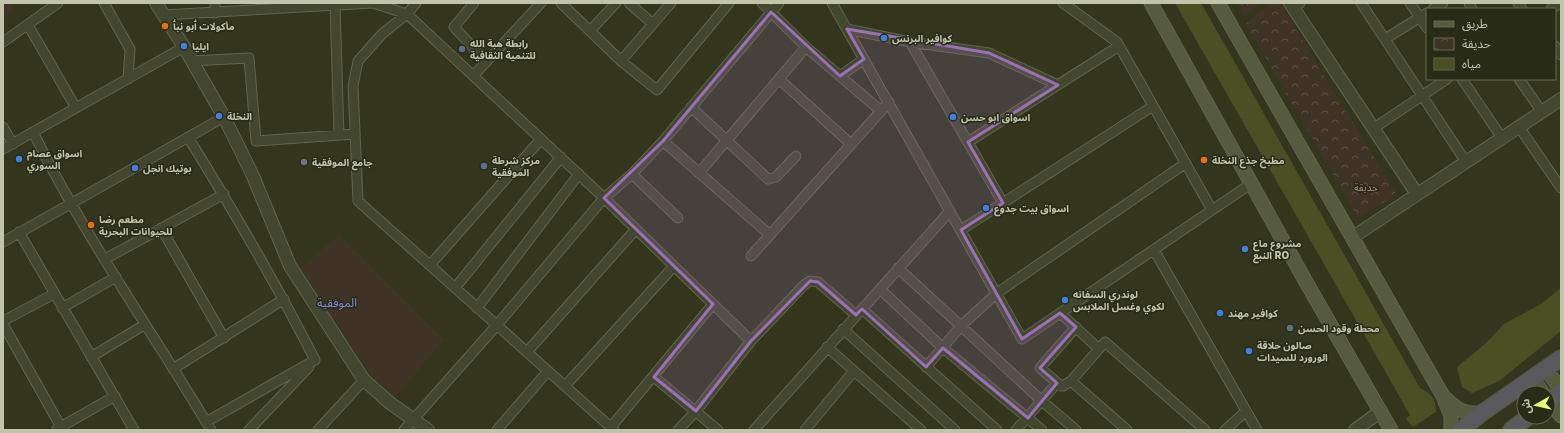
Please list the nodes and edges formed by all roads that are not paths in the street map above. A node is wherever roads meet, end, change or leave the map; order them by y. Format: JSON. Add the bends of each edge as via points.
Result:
{"nodes":[{"id":1,"x":58,"y":3,"type":"edge"},
{"id":2,"x":104,"y":3,"type":"edge"},
{"id":3,"x":156,"y":3,"type":"edge"},
{"id":4,"x":215,"y":3,"type":"edge"},
{"id":5,"x":373,"y":3,"type":"edge"},
{"id":6,"x":416,"y":3,"type":"edge"},
{"id":7,"x":474,"y":3,"type":"edge"},
{"id":8,"x":540,"y":3,"type":"edge"},
{"id":9,"x":561,"y":3,"type":"edge"},
{"id":10,"x":616,"y":3,"type":"edge"},
{"id":11,"x":628,"y":3,"type":"edge"},
{"id":12,"x":671,"y":3,"type":"edge"},
{"id":13,"x":729,"y":3,"type":"edge"},
{"id":14,"x":762,"y":3,"type":"edge"},
{"id":15,"x":779,"y":3,"type":"edge"},
{"id":16,"x":832,"y":3,"type":"edge"},
{"id":17,"x":1063,"y":3,"type":"edge"},
{"id":18,"x":1151,"y":3,"type":"edge"},
{"id":19,"x":1218,"y":3,"type":"edge"},
{"id":20,"x":1361,"y":3,"type":"edge"},
{"id":21,"x":1410,"y":3,"type":"edge"},
{"id":22,"x":335,"y":5,"type":"junction"},
{"id":23,"x":1295,"y":5,"type":"edge"},
{"id":24,"x":771,"y":12,"type":"junction"},
{"id":25,"x":216,"y":13,"type":"junction"},
{"id":26,"x":407,"y":14,"type":"junction"},
{"id":27,"x":163,"y":15,"type":"junction"},
{"id":28,"x":1423,"y":15,"type":"edge"},
{"id":29,"x":652,"y":24,"type":"junction"},
{"id":30,"x":28,"y":25,"type":"junction"},
{"id":31,"x":1426,"y":25,"type":"edge"},
{"id":32,"x":847,"y":29,"type":"junction"},
{"id":33,"x":590,"y":31,"type":"junction"},
{"id":34,"x":1385,"y":39,"type":"junction"},
{"id":35,"x":3,"y":42,"type":"edge"},
{"id":36,"x":910,"y":42,"type":"junction"},
{"id":37,"x":1119,"y":46,"type":"junction"},
{"id":38,"x":184,"y":47,"type":"junction"},
{"id":39,"x":806,"y":47,"type":"junction"},
{"id":40,"x":864,"y":59,"type":"junction"},
{"id":41,"x":191,"y":61,"type":"junction"},
{"id":42,"x":486,"y":61,"type":"junction"},
{"id":43,"x":621,"y":61,"type":"junction"},
{"id":44,"x":474,"y":75,"type":"junction"},
{"id":45,"x":840,"y":76,"type":"junction"},
{"id":46,"x":128,"y":79,"type":"junction"},
{"id":47,"x":779,"y":79,"type":"junction"},
{"id":48,"x":1446,"y":80,"type":"edge"},
{"id":49,"x":1463,"y":80,"type":"edge"},
{"id":50,"x":1520,"y":80,"type":"edge"},
{"id":51,"x":1058,"y":85,"type":"junction"},
{"id":52,"x":1423,"y":96,"type":"junction"},
{"id":53,"x":1561,"y":99,"type":"edge"},
{"id":54,"x":889,"y":102,"type":"junction"},
{"id":55,"x":1153,"y":106,"type":"junction"},
{"id":56,"x":691,"y":107,"type":"junction"},
{"id":57,"x":76,"y":108,"type":"junction"},
{"id":58,"x":881,"y":111,"type":"junction"},
{"id":59,"x":1542,"y":112,"type":"junction"},
{"id":60,"x":224,"y":117,"type":"junction"},
{"id":61,"x":3,"y":127,"type":"edge"},
{"id":62,"x":1519,"y":127,"type":"junction"},
{"id":63,"x":1374,"y":128,"type":"junction"},
{"id":64,"x":33,"y":132,"type":"junction"},
{"id":65,"x":355,"y":134,"type":"junction"},
{"id":66,"x":339,"y":135,"type":"junction"},
{"id":67,"x":188,"y":137,"type":"junction"},
{"id":68,"x":1502,"y":138,"type":"junction"},
{"id":69,"x":542,"y":139,"type":"junction"},
{"id":70,"x":728,"y":140,"type":"junction"},
{"id":71,"x":663,"y":141,"type":"junction"},
{"id":72,"x":968,"y":142,"type":"junction"},
{"id":73,"x":13,"y":144,"type":"junction"},
{"id":74,"x":851,"y":144,"type":"junction"},
{"id":75,"x":3,"y":149,"type":"edge"},
{"id":76,"x":796,"y":156,"type":"dead end"},
{"id":77,"x":561,"y":157,"type":"junction"},
{"id":78,"x":1466,"y":162,"type":"junction"},
{"id":79,"x":1186,"y":163,"type":"junction"},
{"id":80,"x":699,"y":173,"type":"junction"},
{"id":81,"x":579,"y":174,"type":"junction"},
{"id":82,"x":632,"y":174,"type":"junction"},
{"id":83,"x":1252,"y":183,"type":"junction"},
{"id":84,"x":1561,"y":188,"type":"edge"},
{"id":85,"x":224,"y":194,"type":"junction"},
{"id":86,"x":1418,"y":194,"type":"junction"},
{"id":87,"x":604,"y":198,"type":"junction"},
{"id":88,"x":71,"y":203,"type":"junction"},
{"id":89,"x":1003,"y":203,"type":"junction"},
{"id":90,"x":1212,"y":210,"type":"junction"},
{"id":91,"x":950,"y":211,"type":"junction"},
{"id":92,"x":678,"y":218,"type":"dead end"},
{"id":93,"x":161,"y":228,"type":"junction"},
{"id":94,"x":636,"y":229,"type":"junction"},
{"id":95,"x":961,"y":230,"type":"junction"},
{"id":96,"x":19,"y":232,"type":"junction"},
{"id":97,"x":770,"y":235,"type":"junction"},
{"id":98,"x":1353,"y":237,"type":"junction"},
{"id":99,"x":3,"y":242,"type":"edge"},
{"id":100,"x":1154,"y":250,"type":"junction"},
{"id":101,"x":750,"y":256,"type":"dead end"},
{"id":102,"x":105,"y":259,"type":"junction"},
{"id":103,"x":430,"y":265,"type":"junction"},
{"id":104,"x":674,"y":266,"type":"junction"},
{"id":105,"x":898,"y":268,"type":"junction"},
{"id":106,"x":116,"y":278,"type":"junction"},
{"id":107,"x":455,"y":288,"type":"junction"},
{"id":108,"x":880,"y":289,"type":"junction"},
{"id":109,"x":997,"y":293,"type":"junction"},
{"id":110,"x":54,"y":294,"type":"junction"},
{"id":111,"x":284,"y":299,"type":"junction"},
{"id":112,"x":713,"y":304,"type":"junction"},
{"id":113,"x":62,"y":308,"type":"junction"},
{"id":114,"x":477,"y":308,"type":"junction"},
{"id":115,"x":859,"y":312,"type":"junction"},
{"id":116,"x":1060,"y":313,"type":"junction"},
{"id":117,"x":3,"y":323,"type":"edge"},
{"id":118,"x":144,"y":325,"type":"junction"},
{"id":119,"x":497,"y":326,"type":"junction"},
{"id":120,"x":961,"y":326,"type":"junction"},
{"id":121,"x":1076,"y":327,"type":"junction"},
{"id":122,"x":843,"y":329,"type":"junction"},
{"id":123,"x":224,"y":338,"type":"junction"},
{"id":124,"x":751,"y":341,"type":"junction"},
{"id":125,"x":827,"y":347,"type":"junction"},
{"id":126,"x":943,"y":348,"type":"junction"},
{"id":127,"x":1099,"y":349,"type":"junction"},
{"id":128,"x":527,"y":352,"type":"junction"},
{"id":129,"x":91,"y":357,"type":"junction"},
{"id":130,"x":1561,"y":358,"type":"edge"},
{"id":131,"x":315,"y":360,"type":"junction"},
{"id":132,"x":926,"y":367,"type":"junction"},
{"id":133,"x":173,"y":370,"type":"junction"},
{"id":134,"x":1546,"y":370,"type":"junction"},
{"id":135,"x":548,"y":371,"type":"junction"},
{"id":136,"x":854,"y":371,"type":"junction"},
{"id":137,"x":654,"y":377,"type":"junction"},
{"id":138,"x":1533,"y":379,"type":"junction"},
{"id":139,"x":364,"y":380,"type":"junction"},
{"id":140,"x":1071,"y":381,"type":"junction"},
{"id":141,"x":1057,"y":383,"type":"junction"},
{"id":142,"x":1539,"y":385,"type":"edge"},
{"id":143,"x":565,"y":386,"type":"junction"},
{"id":144,"x":1561,"y":389,"type":"edge"},
{"id":145,"x":115,"y":396,"type":"junction"},
{"id":146,"x":1443,"y":396,"type":"junction"},
{"id":147,"x":1042,"y":401,"type":"junction"},
{"id":148,"x":696,"y":411,"type":"junction"},
{"id":149,"x":1246,"y":411,"type":"junction"},
{"id":150,"x":1381,"y":411,"type":"junction"},
{"id":151,"x":1482,"y":413,"type":"junction"},
{"id":152,"x":414,"y":418,"type":"junction"},
{"id":153,"x":1028,"y":418,"type":"junction"},
{"id":154,"x":208,"y":426,"type":"edge"},
{"id":155,"x":612,"y":428,"type":"edge"},
{"id":156,"x":58,"y":429,"type":"edge"},
{"id":157,"x":252,"y":429,"type":"edge"},
{"id":158,"x":134,"y":430,"type":"edge"},
{"id":159,"x":318,"y":430,"type":"edge"},
{"id":160,"x":404,"y":430,"type":"edge"},
{"id":161,"x":428,"y":430,"type":"edge"},
{"id":162,"x":497,"y":430,"type":"edge"},
{"id":163,"x":678,"y":430,"type":"edge"},
{"id":164,"x":718,"y":430,"type":"edge"},
{"id":165,"x":754,"y":430,"type":"edge"},
{"id":166,"x":805,"y":430,"type":"edge"},
{"id":167,"x":921,"y":430,"type":"edge"},
{"id":168,"x":955,"y":430,"type":"edge"},
{"id":169,"x":997,"y":430,"type":"edge"},
{"id":170,"x":1016,"y":430,"type":"edge"},
{"id":171,"x":1042,"y":430,"type":"edge"},
{"id":172,"x":1076,"y":430,"type":"edge"},
{"id":173,"x":1127,"y":430,"type":"edge"},
{"id":174,"x":1205,"y":430,"type":"edge"},
{"id":175,"x":1225,"y":430,"type":"edge"},
{"id":176,"x":1258,"y":430,"type":"edge"},
{"id":177,"x":1355,"y":430,"type":"edge"},
{"id":178,"x":1391,"y":430,"type":"edge"},
{"id":179,"x":1450,"y":430,"type":"edge"},
{"id":180,"x":1461,"y":430,"type":"edge"}],
"edges":[{"from":1,"to":30,"type":"street"},
{"from":2,"to":46,"type":"street","via":[[130,49]]},
{"from":3,"to":27,"type":"street"},
{"from":4,"to":25,"type":"street"},
{"from":5,"to":22,"type":"street"},
{"from":5,"to":26,"type":"street"},
{"from":6,"to":26,"type":"street"},
{"from":7,"to":42,"type":"street","via":[[454,27]]},
{"from":8,"to":42,"type":"street"},
{"from":9,"to":33,"type":"street"},
{"from":10,"to":33,"type":"street"},
{"from":11,"to":29,"type":"street"},
{"from":12,"to":29,"type":"street"},
{"from":13,"to":43,"type":"street","via":[[657,90]]},
{"from":14,"to":24,"type":"street"},
{"from":15,"to":24,"type":"street"},
{"from":16,"to":32,"type":"street"},
{"from":17,"to":37,"type":"street"},
{"from":18,"to":83,"type":"main road"},
{"from":19,"to":98,"type":"main road"},
{"from":20,"to":34,"type":"street"},
{"from":21,"to":28,"type":"street"},
{"from":22,"to":25,"type":"street"},
{"from":22,"to":66,"type":"street"},
{"from":23,"to":63,"type":"street"},
{"from":24,"to":39,"type":"street"},
{"from":24,"to":56,"type":"street"},
{"from":25,"to":27,"type":"street"},
{"from":26,"to":44,"type":"street"},
{"from":26,"to":65,"type":"street","via":[[382,34],[358,61],[353,86]]},
{"from":27,"to":38,"type":"street"},
{"from":28,"to":31,"type":"street"},
{"from":28,"to":34,"type":"street"},
{"from":29,"to":43,"type":"street"},
{"from":30,"to":35,"type":"street"},
{"from":30,"to":57,"type":"street"},
{"from":32,"to":36,"type":"street"},
{"from":32,"to":40,"type":"street"},
{"from":33,"to":43,"type":"street"},
{"from":34,"to":52,"type":"street"},
{"from":36,"to":51,"type":"street","via":[[989,53]]},
{"from":36,"to":72,"type":"street"},
{"from":37,"to":51,"type":"street"},
{"from":37,"to":55,"type":"street"},
{"from":38,"to":41,"type":"street"},
{"from":38,"to":46,"type":"street"},
{"from":39,"to":45,"type":"street"},
{"from":39,"to":47,"type":"street"},
{"from":40,"to":45,"type":"street"},
{"from":40,"to":54,"type":"street"},
{"from":41,"to":60,"type":"street"},
{"from":41,"to":66,"type":"street","via":[[249,58],[256,141]]},
{"from":42,"to":44,"type":"street"},
{"from":44,"to":69,"type":"street"},
{"from":45,"to":58,"type":"street"},
{"from":46,"to":57,"type":"street"},
{"from":47,"to":70,"type":"street"},
{"from":47,"to":74,"type":"street"},
{"from":48,"to":52,"type":"street"},
{"from":49,"to":68,"type":"street"},
{"from":50,"to":59,"type":"street"},
{"from":51,"to":72,"type":"street"},
{"from":52,"to":63,"type":"street"},
{"from":52,"to":78,"type":"street"},
{"from":53,"to":59,"type":"street"},
{"from":54,"to":58,"type":"street"},
{"from":54,"to":91,"type":"street"},
{"from":55,"to":79,"type":"street"},
{"from":55,"to":89,"type":"street"},
{"from":56,"to":70,"type":"street"},
{"from":56,"to":71,"type":"street"},
{"from":57,"to":64,"type":"street"},
{"from":58,"to":74,"type":"street"},
{"from":59,"to":62,"type":"street"},
{"from":60,"to":67,"type":"street"},
{"from":60,"to":139,"type":"street","via":[[253,176],[290,266]]},
{"from":61,"to":73,"type":"street"},
{"from":62,"to":68,"type":"street"},
{"from":62,"to":84,"type":"street"},
{"from":63,"to":86,"type":"street"},
{"from":64,"to":73,"type":"street"},
{"from":64,"to":88,"type":"street"},
{"from":65,"to":66,"type":"street"},
{"from":65,"to":103,"type":"street","via":[[358,201]]},
{"from":67,"to":85,"type":"street"},
{"from":67,"to":88,"type":"street"},
{"from":68,"to":78,"type":"street"},
{"from":69,"to":77,"type":"street"},
{"from":69,"to":103,"type":"street"},
{"from":70,"to":76,"type":"street","via":[[768,179],[776,177]]},
{"from":70,"to":80,"type":"street"},
{"from":71,"to":80,"type":"street"},
{"from":71,"to":82,"type":"street"},
{"from":72,"to":89,"type":"street"},
{"from":73,"to":75,"type":"street"},
{"from":74,"to":97,"type":"street"},
{"from":77,"to":81,"type":"street"},
{"from":77,"to":107,"type":"street"},
{"from":78,"to":86,"type":"street"},
{"from":79,"to":90,"type":"street"},
{"from":79,"to":109,"type":"street"},
{"from":80,"to":97,"type":"street"},
{"from":81,"to":87,"type":"street"},
{"from":81,"to":114,"type":"street"},
{"from":82,"to":87,"type":"street"},
{"from":82,"to":92,"type":"street"},
{"from":83,"to":90,"type":"street"},
{"from":83,"to":150,"type":"main road"},
{"from":85,"to":93,"type":"street"},
{"from":85,"to":111,"type":"street"},
{"from":86,"to":98,"type":"street"},
{"from":87,"to":94,"type":"street"},
{"from":87,"to":119,"type":"street"},
{"from":88,"to":96,"type":"street"},
{"from":88,"to":102,"type":"street"},
{"from":89,"to":95,"type":"street"},
{"from":90,"to":100,"type":"street"},
{"from":91,"to":95,"type":"street"},
{"from":91,"to":105,"type":"street"},
{"from":93,"to":102,"type":"street"},
{"from":93,"to":123,"type":"street"},
{"from":94,"to":104,"type":"street"},
{"from":94,"to":128,"type":"street"},
{"from":95,"to":109,"type":"street"},
{"from":96,"to":99,"type":"street"},
{"from":96,"to":110,"type":"street"},
{"from":97,"to":101,"type":"street"},
{"from":98,"to":146,"type":"main road"},
{"from":100,"to":116,"type":"street"},
{"from":100,"to":149,"type":"street"},
{"from":102,"to":106,"type":"street"},
{"from":103,"to":107,"type":"street"},
{"from":104,"to":112,"type":"street"},
{"from":104,"to":143,"type":"street"},
{"from":105,"to":108,"type":"street"},
{"from":105,"to":120,"type":"street"},
{"from":106,"to":113,"type":"street"},
{"from":106,"to":118,"type":"street"},
{"from":107,"to":114,"type":"street"},
{"from":108,"to":115,"type":"street"},
{"from":108,"to":126,"type":"street"},
{"from":109,"to":116,"type":"street","via":[[1022,339]]},
{"from":109,"to":120,"type":"street"},
{"from":110,"to":113,"type":"street"},
{"from":110,"to":117,"type":"street"},
{"from":111,"to":123,"type":"street"},
{"from":111,"to":131,"type":"street"},
{"from":112,"to":124,"type":"street"},
{"from":112,"to":137,"type":"street"},
{"from":113,"to":129,"type":"street"},
{"from":114,"to":119,"type":"street"},
{"from":115,"to":122,"type":"street"},
{"from":115,"to":124,"type":"street","via":[[818,282],[810,281]]},
{"from":115,"to":132,"type":"street"},
{"from":116,"to":121,"type":"street"},
{"from":117,"to":156,"type":"street"},
{"from":118,"to":129,"type":"street"},
{"from":118,"to":133,"type":"street"},
{"from":119,"to":128,"type":"street"},
{"from":119,"to":152,"type":"street"},
{"from":120,"to":126,"type":"street"},
{"from":120,"to":147,"type":"street"},
{"from":121,"to":127,"type":"street"},
{"from":121,"to":141,"type":"street","via":[[1040,368]]},
{"from":122,"to":125,"type":"street"},
{"from":122,"to":168,"type":"street"},
{"from":123,"to":133,"type":"street"},
{"from":124,"to":148,"type":"street"},
{"from":125,"to":136,"type":"street"},
{"from":125,"to":165,"type":"street"},
{"from":126,"to":132,"type":"street"},
{"from":126,"to":153,"type":"street"},
{"from":127,"to":140,"type":"street"},
{"from":127,"to":174,"type":"street","via":[[1105,342]]},
{"from":128,"to":135,"type":"street"},
{"from":129,"to":145,"type":"street"},
{"from":130,"to":134,"type":"highway"},
{"from":131,"to":154,"type":"street"},
{"from":131,"to":157,"type":"street"},
{"from":132,"to":169,"type":"street"},
{"from":133,"to":154,"type":"street"},
{"from":134,"to":138,"type":"highway"},
{"from":134,"to":144,"type":"main road"},
{"from":135,"to":143,"type":"street"},
{"from":135,"to":162,"type":"street"},
{"from":136,"to":166,"type":"street"},
{"from":136,"to":167,"type":"street"},
{"from":137,"to":148,"type":"street"},
{"from":137,"to":155,"type":"street"},
{"from":138,"to":142,"type":"main road"},
{"from":138,"to":151,"type":"highway"},
{"from":139,"to":152,"type":"street"},
{"from":139,"to":159,"type":"street"},
{"from":140,"to":141,"type":"street","via":[[1063,386]]},
{"from":140,"to":173,"type":"street"},
{"from":141,"to":147,"type":"street"},
{"from":143,"to":155,"type":"street"},
{"from":145,"to":156,"type":"street"},
{"from":145,"to":158,"type":"street"},
{"from":146,"to":151,"type":"main road","via":[[1460,411],[1468,414]]},
{"from":146,"to":179,"type":"main road","via":[[1451,416]]},
{"from":147,"to":153,"type":"street"},
{"from":147,"to":172,"type":"street"},
{"from":148,"to":163,"type":"street"},
{"from":148,"to":164,"type":"street"},
{"from":149,"to":175,"type":"street"},
{"from":149,"to":176,"type":"street"},
{"from":150,"to":177,"type":"street"},
{"from":150,"to":178,"type":"main road"},
{"from":151,"to":180,"type":"highway"},
{"from":152,"to":160,"type":"street"},
{"from":152,"to":161,"type":"street"},
{"from":153,"to":170,"type":"street"},
{"from":153,"to":171,"type":"street"}]}
